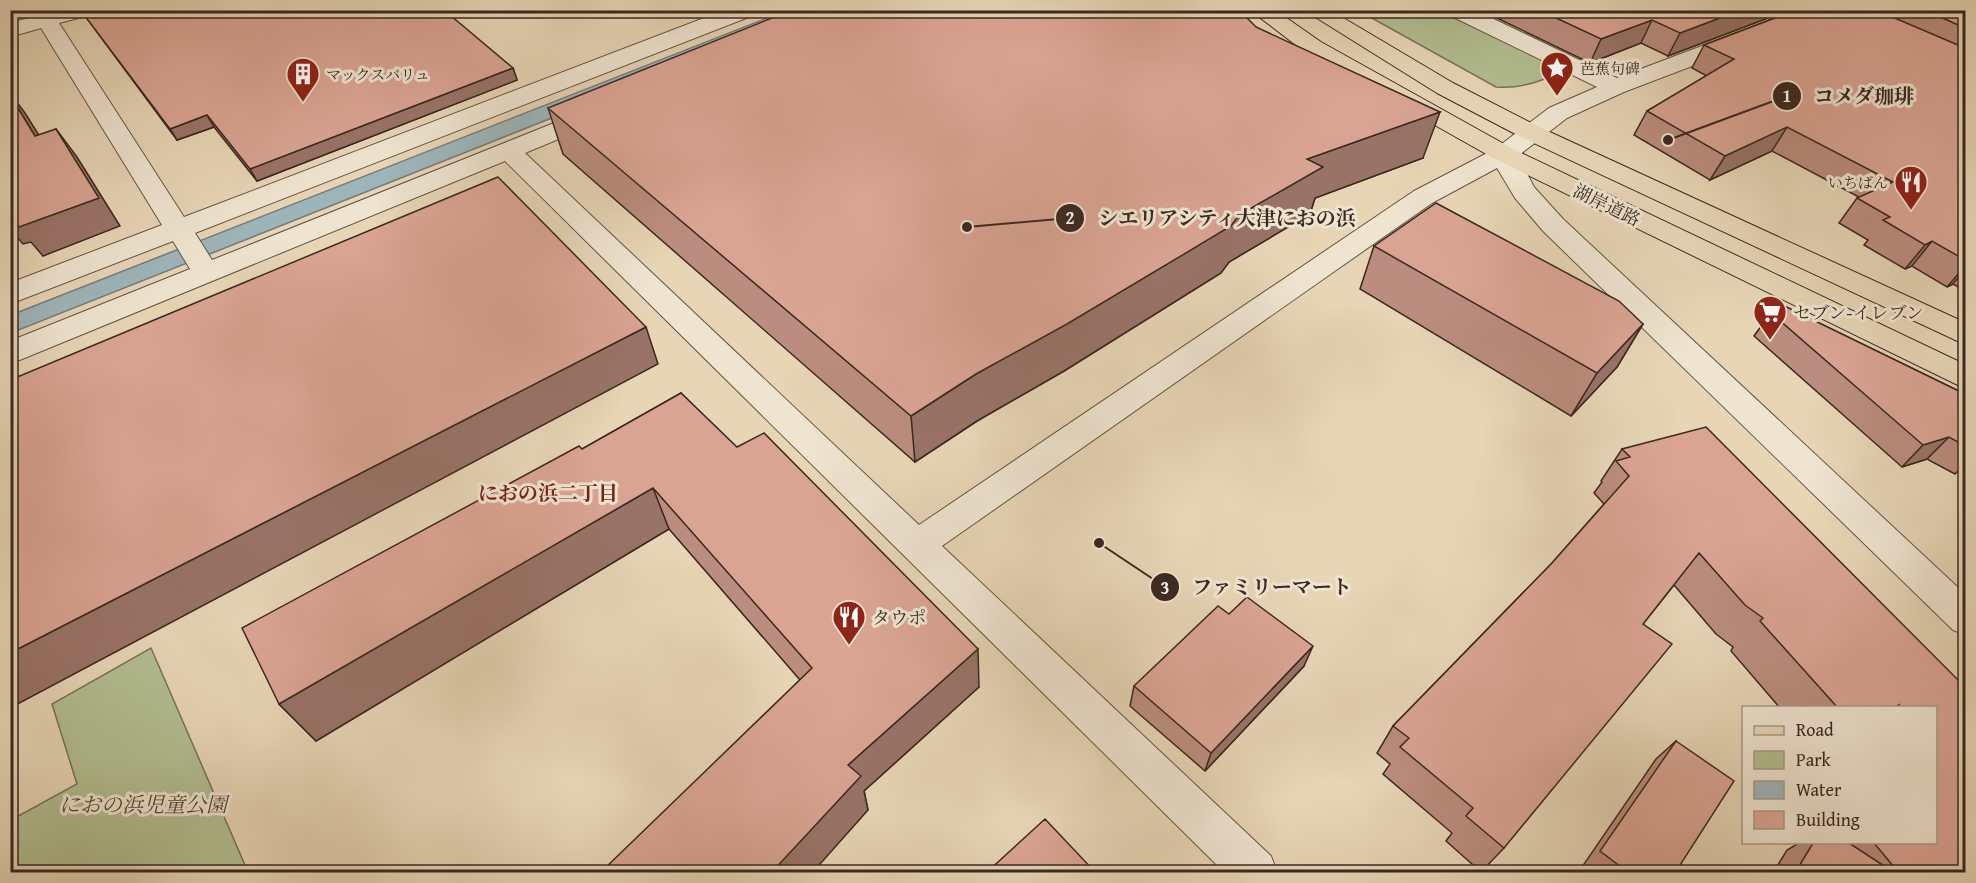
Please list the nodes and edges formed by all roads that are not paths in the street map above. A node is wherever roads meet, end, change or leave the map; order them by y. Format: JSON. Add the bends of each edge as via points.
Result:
{"nodes":[{"id":1,"x":82,"y":10,"type":"edge"},
{"id":2,"x":747,"y":10,"type":"edge"},
{"id":3,"x":1260,"y":10,"type":"edge"},
{"id":4,"x":1314,"y":10,"type":"edge"},
{"id":5,"x":1457,"y":10,"type":"edge"},
{"id":6,"x":1829,"y":12,"type":"edge"},
{"id":7,"x":43,"y":16,"type":"edge"},
{"id":8,"x":10,"y":30,"type":"edge"},
{"id":9,"x":1616,"y":87,"type":"junction"},
{"id":10,"x":623,"y":104,"type":"edge"},
{"id":11,"x":1532,"y":133,"type":"junction"},
{"id":12,"x":508,"y":150,"type":"junction"},
{"id":13,"x":1504,"y":154,"type":"junction"},
{"id":14,"x":192,"y":251,"type":"junction"},
{"id":15,"x":10,"y":294,"type":"edge"},
{"id":16,"x":1965,"y":335,"type":"edge"},
{"id":17,"x":10,"y":353,"type":"edge"},
{"id":18,"x":1965,"y":378,"type":"edge"},
{"id":19,"x":918,"y":545,"type":"junction"},
{"id":20,"x":1965,"y":619,"type":"edge"},
{"id":21,"x":1256,"y":873,"type":"edge"}],
"edges":[{"from":1,"to":7,"type":"street"},
{"from":2,"to":14,"type":"street"},
{"from":3,"to":13,"type":"main road","name":"湖岸道路","via":[[1313,47]]},
{"from":4,"to":11,"type":"main road","name":"湖岸道路","via":[[1426,77]]},
{"from":5,"to":9,"type":"street"},
{"from":6,"to":9,"type":"street"},
{"from":7,"to":8,"type":"street"},
{"from":7,"to":14,"type":"street"},
{"from":9,"to":11,"type":"street","via":[[1558,113]]},
{"from":10,"to":12,"type":"street"},
{"from":11,"to":13,"type":"street"},
{"from":11,"to":16,"type":"main road","name":"湖岸道路"},
{"from":12,"to":14,"type":"street"},
{"from":12,"to":19,"type":"street"},
{"from":13,"to":18,"type":"main road","name":"湖岸道路"},
{"from":13,"to":19,"type":"street","via":[[1423,198]]},
{"from":13,"to":20,"type":"street","via":[[1526,197],[1553,225]]},
{"from":14,"to":15,"type":"street"},
{"from":14,"to":17,"type":"street"},
{"from":19,"to":21,"type":"street"}]}
